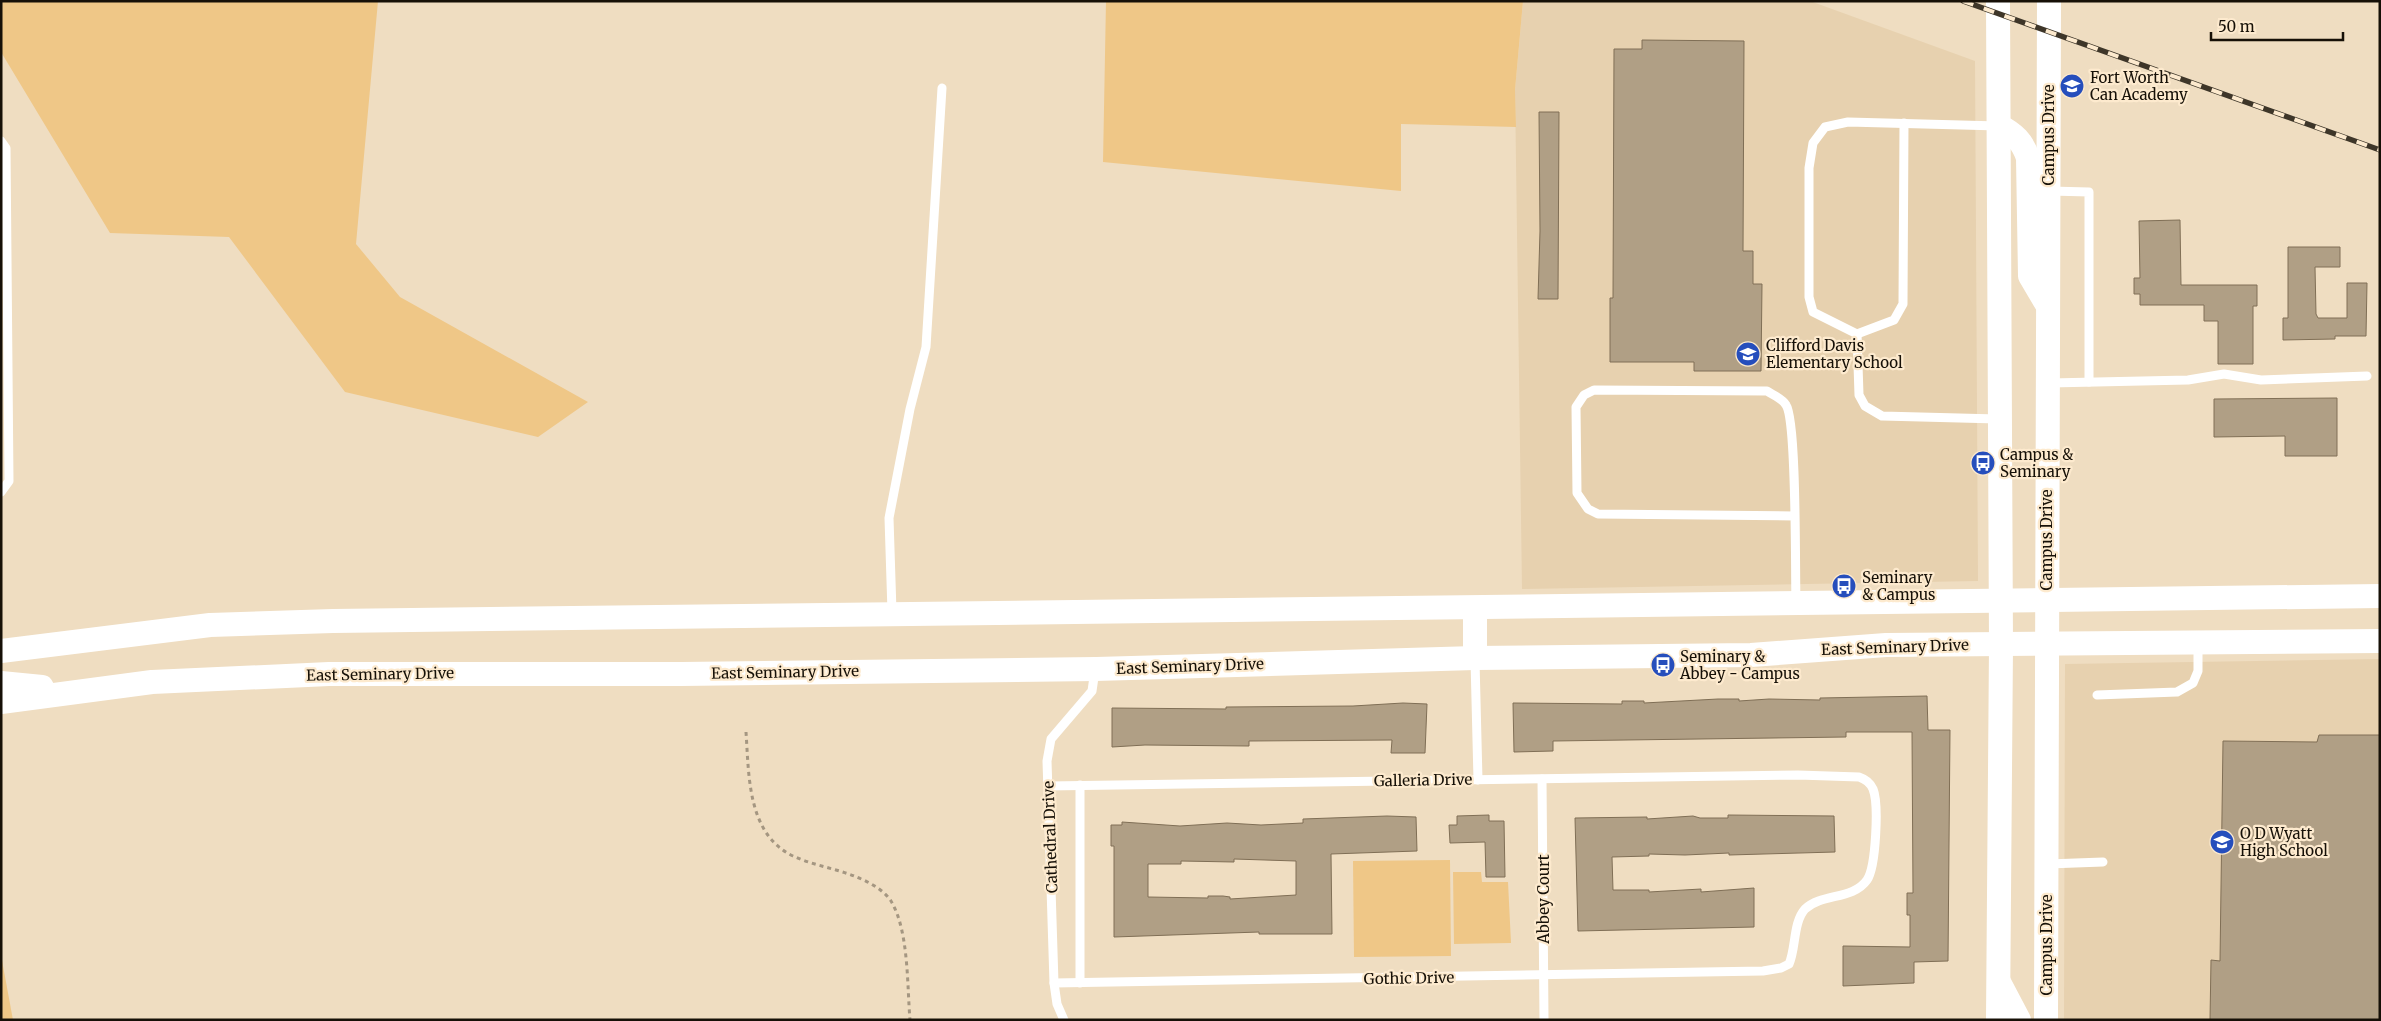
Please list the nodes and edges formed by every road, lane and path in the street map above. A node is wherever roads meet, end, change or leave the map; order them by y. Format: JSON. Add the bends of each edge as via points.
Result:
{"nodes":[{"id":1,"x":1998,"y":1,"type":"edge"},
{"id":2,"x":2049,"y":1,"type":"edge"},
{"id":3,"x":942,"y":88,"type":"dead end"},
{"id":4,"x":1904,"y":123,"type":"junction"},
{"id":5,"x":1999,"y":126,"type":"junction"},
{"id":6,"x":1,"y":141,"type":"edge"},
{"id":7,"x":4,"y":181,"type":"edge"},
{"id":8,"x":2047,"y":191,"type":"junction"},
{"id":9,"x":2047,"y":305,"type":"junction"},
{"id":10,"x":1857,"y":334,"type":"junction"},
{"id":11,"x":2367,"y":376,"type":"dead end"},
{"id":12,"x":2089,"y":382,"type":"junction"},
{"id":13,"x":2047,"y":383,"type":"junction"},
{"id":14,"x":2000,"y":419,"type":"junction"},
{"id":15,"x":1,"y":492,"type":"edge"},
{"id":16,"x":1794,"y":516,"type":"junction"},
{"id":17,"x":2380,"y":596,"type":"edge"},
{"id":18,"x":2046,"y":601,"type":"junction"},
{"id":19,"x":2001,"y":602,"type":"junction"},
{"id":20,"x":1796,"y":604,"type":"junction"},
{"id":21,"x":1475,"y":609,"type":"junction"},
{"id":22,"x":892,"y":615,"type":"junction"},
{"id":23,"x":2380,"y":641,"type":"edge"},
{"id":24,"x":2198,"y":643,"type":"junction"},
{"id":25,"x":2046,"y":644,"type":"junction"},
{"id":26,"x":2001,"y":645,"type":"junction"},
{"id":27,"x":1,"y":651,"type":"edge"},
{"id":28,"x":1475,"y":658,"type":"junction"},
{"id":29,"x":1096,"y":669,"type":"junction"},
{"id":30,"x":1,"y":683,"type":"edge"},
{"id":31,"x":73,"y":691,"type":"junction"},
{"id":32,"x":2097,"y":695,"type":"dead end"},
{"id":33,"x":1,"y":702,"type":"edge"},
{"id":34,"x":746,"y":732,"type":"dead end"},
{"id":35,"x":1542,"y":779,"type":"junction"},
{"id":36,"x":1478,"y":780,"type":"junction"},
{"id":37,"x":1080,"y":785,"type":"junction"},
{"id":38,"x":1048,"y":786,"type":"junction"},
{"id":39,"x":2103,"y":862,"type":"dead end"},
{"id":40,"x":2046,"y":864,"type":"junction"},
{"id":41,"x":1763,"y":971,"type":"joint"},
{"id":42,"x":1543,"y":976,"type":"junction"},
{"id":43,"x":1998,"y":980,"type":"junction"},
{"id":44,"x":1080,"y":982,"type":"junction"},
{"id":45,"x":1054,"y":983,"type":"junction"},
{"id":46,"x":910,"y":1020,"type":"edge"},
{"id":47,"x":1064,"y":1020,"type":"edge"},
{"id":48,"x":1544,"y":1020,"type":"edge"},
{"id":49,"x":1998,"y":1020,"type":"edge"},
{"id":50,"x":2019,"y":1020,"type":"edge"},
{"id":51,"x":2046,"y":1020,"type":"edge"}],
"edges":[{"from":1,"to":5,"type":"main road"},
{"from":2,"to":8,"type":"main road","name":"Campus Drive"},
{"from":3,"to":22,"type":"lane","via":[[926,347],[910,408],[889,518]]},
{"from":4,"to":5,"type":"lane"},
{"from":4,"to":10,"type":"lane","via":[[1903,304],[1894,320]]},
{"from":4,"to":10,"type":"lane","via":[[1848,122],[1826,127],[1813,143],[1809,168],[1809,296],[1813,312]]},
{"from":5,"to":9,"type":"main road","via":[[2018,138],[2028,158],[2030,276]]},
{"from":5,"to":14,"type":"main road"},
{"from":6,"to":7,"type":"lane","via":[[6,148]]},
{"from":7,"to":15,"type":"lane","via":[[9,481]]},
{"from":8,"to":9,"type":"main road","name":"Campus Drive"},
{"from":8,"to":12,"type":"lane","via":[[2089,192]]},
{"from":9,"to":13,"type":"main road","name":"Campus Drive"},
{"from":10,"to":14,"type":"lane","via":[[1859,395],[1865,406],[1882,416]]},
{"from":11,"to":12,"type":"lane","via":[[2261,380],[2224,374],[2188,380]]},
{"from":12,"to":13,"type":"lane"},
{"from":13,"to":18,"type":"main road","name":"Campus Drive"},
{"from":14,"to":19,"type":"main road"},
{"from":16,"to":16,"type":"lane","via":[[1792,420],[1786,404],[1768,391],[1594,390],[1584,395],[1576,407],[1576,493],[1588,509],[1598,514]]},
{"from":16,"to":20,"type":"lane"},
{"from":17,"to":18,"type":"main road"},
{"from":18,"to":19,"type":"main road"},
{"from":18,"to":25,"type":"main road","name":"Campus Drive"},
{"from":19,"to":20,"type":"main road"},
{"from":19,"to":26,"type":"main road"},
{"from":20,"to":21,"type":"main road"},
{"from":21,"to":22,"type":"main road"},
{"from":21,"to":28,"type":"main road"},
{"from":22,"to":27,"type":"main road","via":[[210,625]]},
{"from":23,"to":24,"type":"main road","name":"East Seminary Drive"},
{"from":24,"to":25,"type":"main road","name":"East Seminary Drive"},
{"from":24,"to":32,"type":"lane","via":[[2198,671],[2193,684],[2177,692]]},
{"from":25,"to":26,"type":"main road","name":"East Seminary Drive"},
{"from":25,"to":40,"type":"main road","name":"Campus Drive"},
{"from":26,"to":28,"type":"main road","name":"East Seminary Drive","via":[[1886,645],[1751,655]]},
{"from":26,"to":43,"type":"main road"},
{"from":28,"to":29,"type":"main road","name":"East Seminary Drive"},
{"from":28,"to":36,"type":"lane"},
{"from":29,"to":31,"type":"main road","name":"East Seminary Drive","via":[[328,674],[152,682]]},
{"from":29,"to":38,"type":"lane","name":"Cathedral Drive","via":[[1092,691],[1052,739],[1047,762]]},
{"from":30,"to":31,"type":"main road"},
{"from":31,"to":33,"type":"main road","name":"East Seminary Drive"},
{"from":34,"to":46,"type":"path","via":[[756,813],[775,845],[792,856],[863,879],[890,899],[902,930]]},
{"from":35,"to":36,"type":"lane","name":"Galleria Drive"},
{"from":35,"to":41,"type":"lane","name":"Galleria Drive","via":[[1798,775],[1866,780],[1873,790],[1876,822],[1871,872],[1866,881],[1848,893],[1818,900],[1804,911],[1789,964]]},
{"from":35,"to":42,"type":"lane","name":"Abbey Court"},
{"from":36,"to":37,"type":"lane","name":"Galleria Drive"},
{"from":37,"to":38,"type":"lane","name":"Galleria Drive"},
{"from":37,"to":44,"type":"lane"},
{"from":38,"to":45,"type":"lane","name":"Cathedral Drive"},
{"from":39,"to":40,"type":"lane"},
{"from":40,"to":51,"type":"main road","name":"Campus Drive"},
{"from":41,"to":42,"type":"lane","name":"Gothic Drive"},
{"from":42,"to":44,"type":"lane","name":"Gothic Drive"},
{"from":42,"to":48,"type":"lane","name":"Abbey Court"},
{"from":43,"to":49,"type":"main road"},
{"from":43,"to":50,"type":"main road"},
{"from":44,"to":45,"type":"lane","name":"Gothic Drive"},
{"from":45,"to":47,"type":"lane","name":"Cathedral Drive","via":[[1057,1004]]}]}
